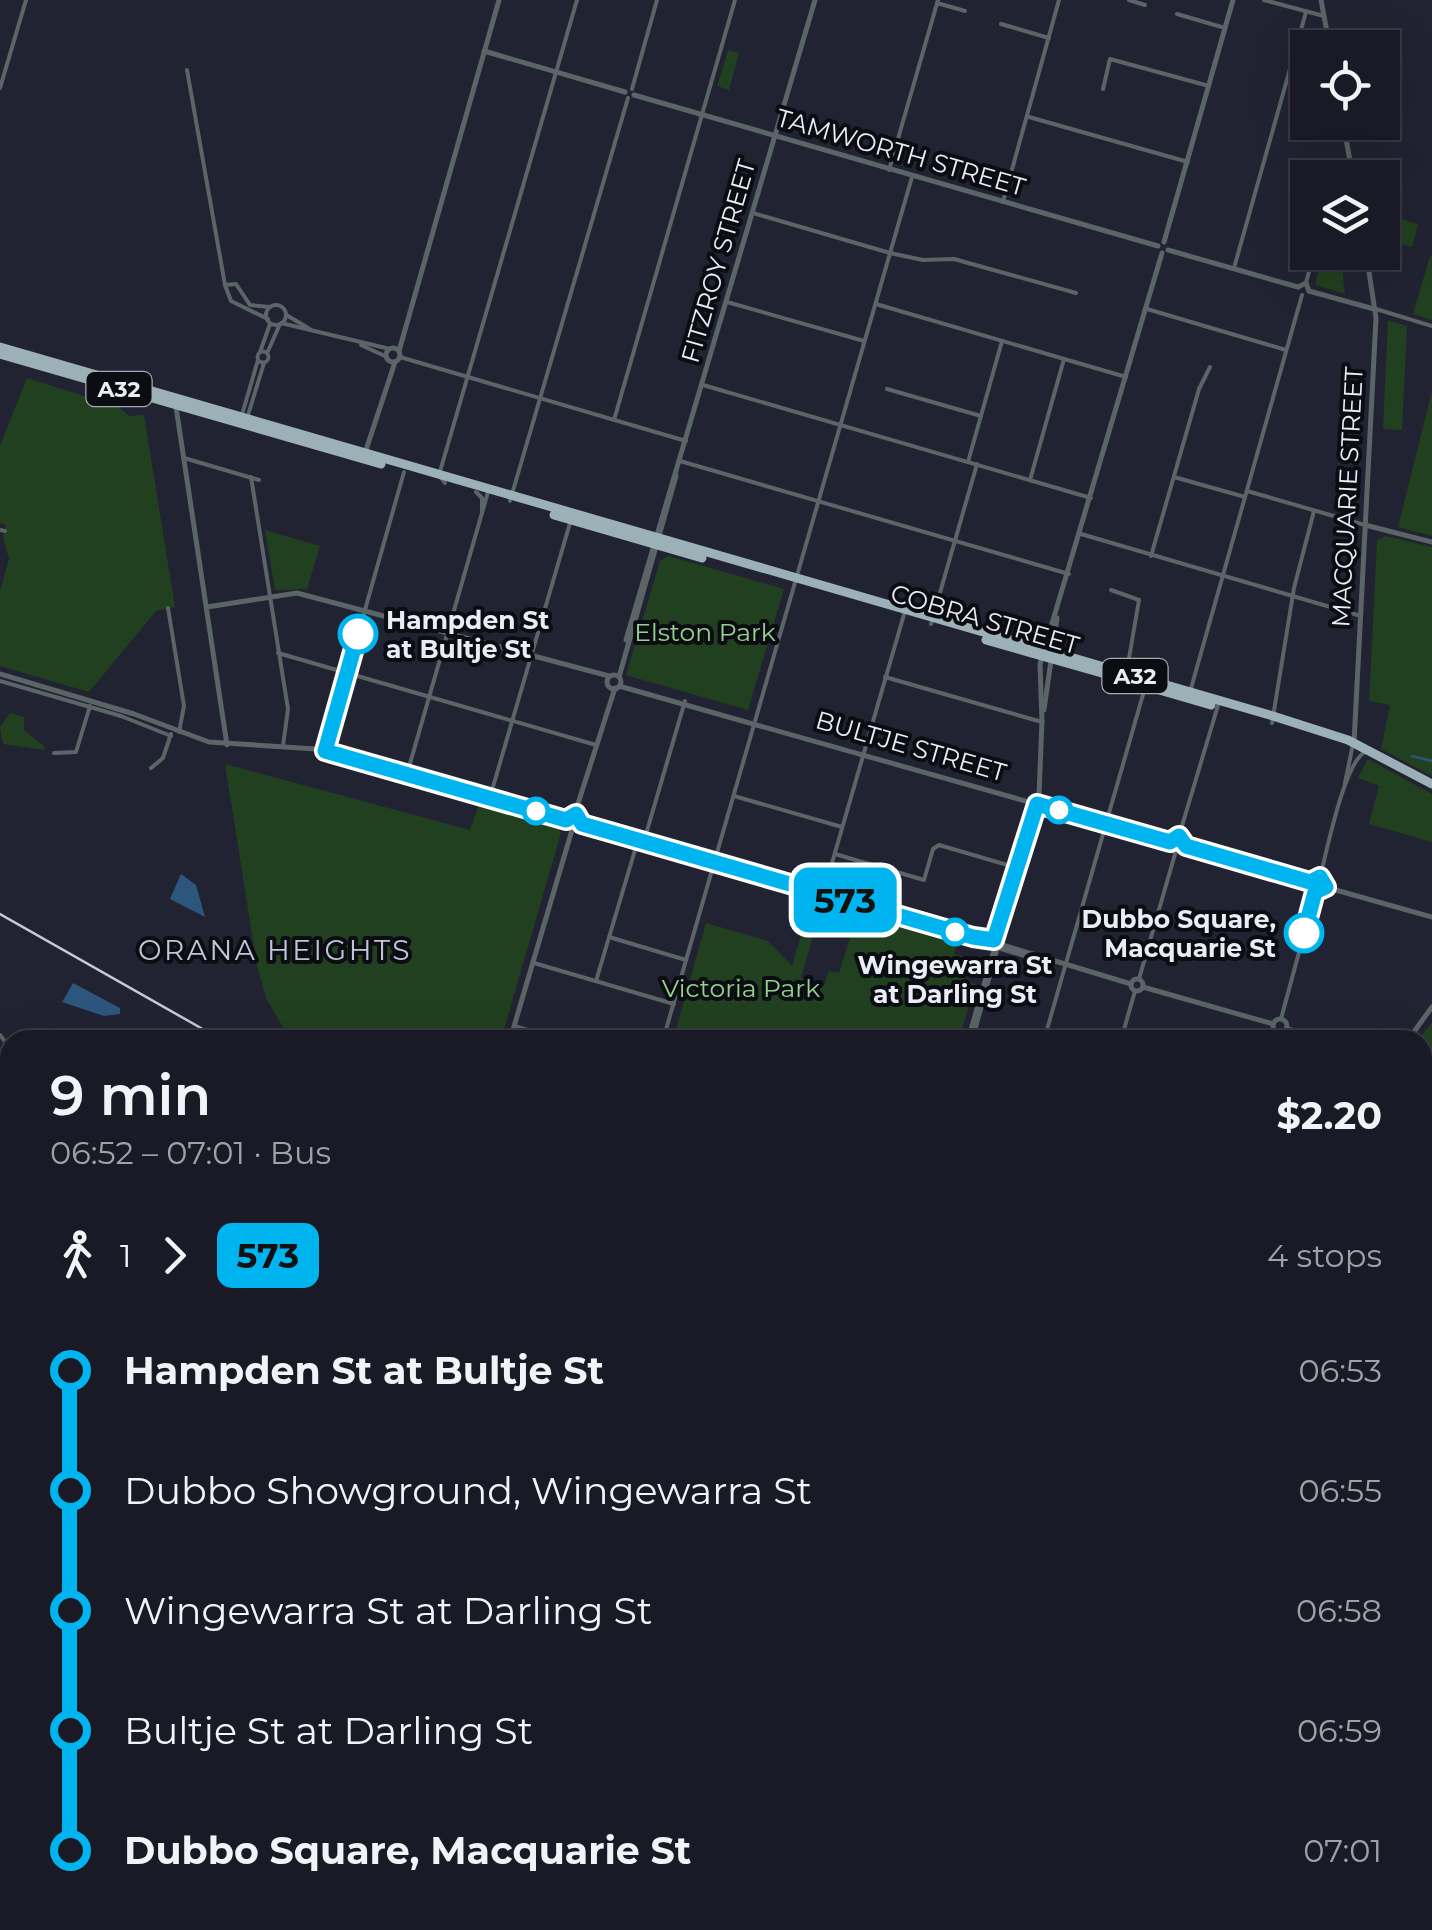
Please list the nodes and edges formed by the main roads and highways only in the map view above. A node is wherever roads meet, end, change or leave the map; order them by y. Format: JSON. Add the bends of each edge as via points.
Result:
{"nodes":[{"id":1,"x":0,"y":351,"type":"edge"},
{"id":2,"x":243,"y":421,"type":"junction"},
{"id":3,"x":373,"y":458,"type":"junction"},
{"id":4,"x":475,"y":489,"type":"junction"},
{"id":5,"x":511,"y":499,"type":"junction"},
{"id":6,"x":1146,"y":683,"type":"junction"},
{"id":7,"x":1218,"y":704,"type":"junction"},
{"id":8,"x":1273,"y":720,"type":"junction"},
{"id":9,"x":1354,"y":744,"type":"junction"},
{"id":10,"x":1432,"y":784,"type":"edge"}],
"edges":[{"from":1,"to":2,"type":"highway","name":"COBRA STREET","number":"A32"},
{"from":2,"to":3,"type":"highway","name":"COBRA STREET","number":"A32"},
{"from":2,"to":3,"type":"highway","name":"COBRA STREET","number":"A32"},
{"from":3,"to":4,"type":"highway","name":"COBRA STREET","number":"A32"},
{"from":4,"to":5,"type":"highway","name":"COBRA STREET","number":"A32"},
{"from":4,"to":5,"type":"highway","name":"COBRA STREET","number":"A32"},
{"from":5,"to":6,"type":"highway","name":"COBRA STREET","number":"A32"},
{"from":6,"to":7,"type":"highway","name":"COBRA STREET","number":"A32"},
{"from":6,"to":7,"type":"highway","name":"COBRA STREET","number":"A32"},
{"from":7,"to":8,"type":"highway","name":"COBRA STREET","number":"A32"},
{"from":8,"to":9,"type":"highway","name":"COBRA STREET","number":"A32"},
{"from":8,"to":9,"type":"highway","name":"COBRA STREET","number":"A32"},
{"from":9,"to":10,"type":"highway","number":"A32"}]}
